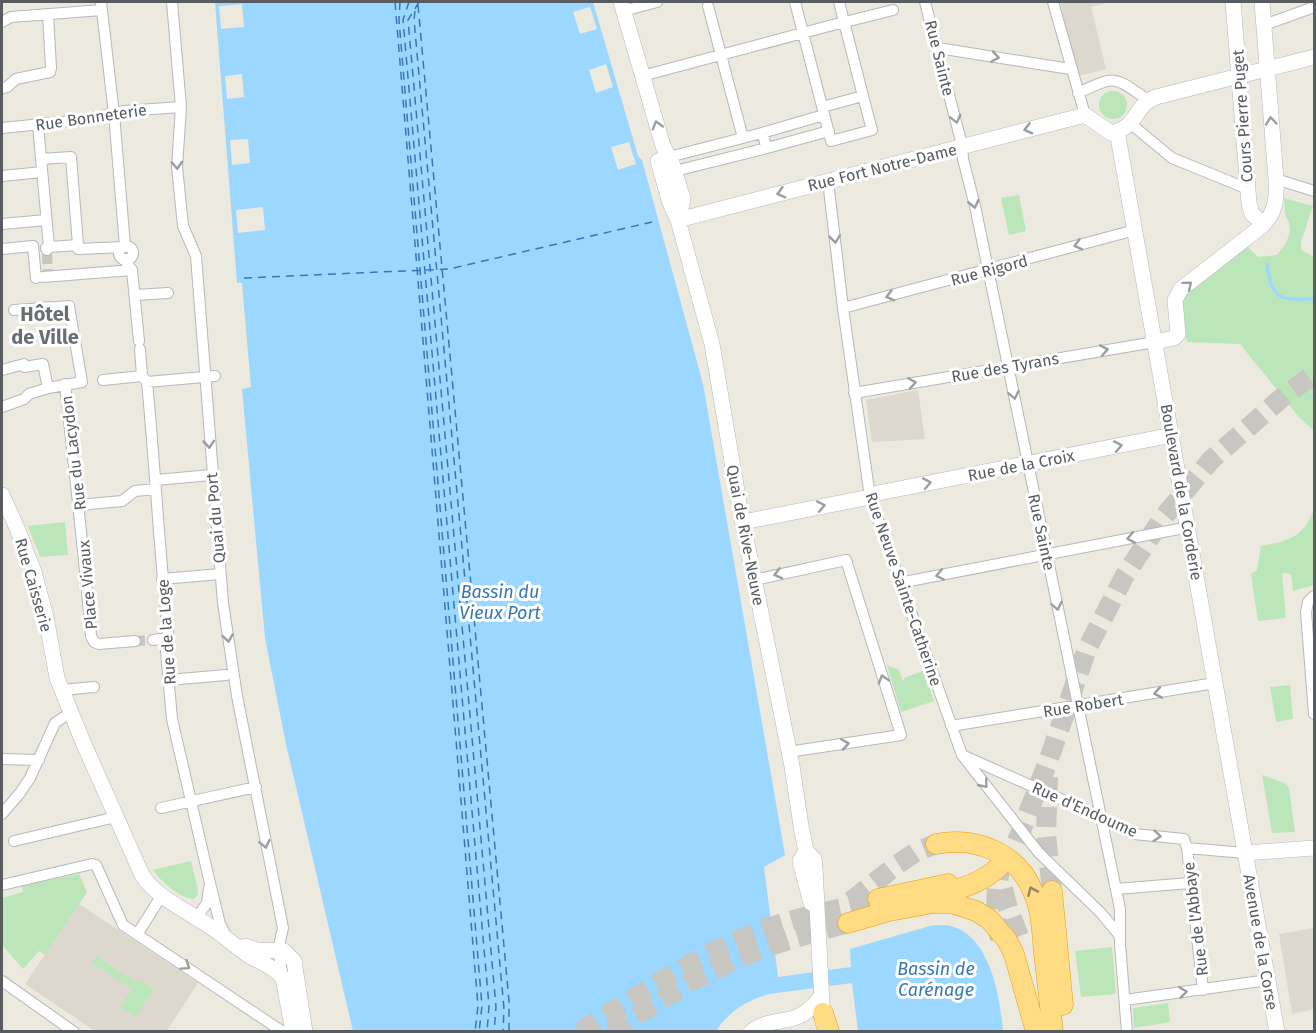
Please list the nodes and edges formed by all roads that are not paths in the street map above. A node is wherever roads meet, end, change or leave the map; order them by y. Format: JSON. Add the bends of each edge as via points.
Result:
{"nodes":[{"id":1,"x":172,"y":2,"type":"edge"},
{"id":2,"x":657,"y":2,"type":"edge"},
{"id":3,"x":795,"y":2,"type":"edge"},
{"id":4,"x":839,"y":2,"type":"edge"},
{"id":5,"x":925,"y":2,"type":"edge"},
{"id":6,"x":1053,"y":2,"type":"edge"},
{"id":7,"x":1233,"y":2,"type":"edge"},
{"id":8,"x":1262,"y":2,"type":"edge"},
{"id":9,"x":102,"y":6,"type":"edge"},
{"id":10,"x":622,"y":6,"type":"edge"},
{"id":11,"x":708,"y":6,"type":"dead end"},
{"id":12,"x":1314,"y":7,"type":"edge"},
{"id":13,"x":892,"y":10,"type":"dead end"},
{"id":14,"x":48,"y":14,"type":"junction"},
{"id":15,"x":6,"y":20,"type":"edge"},
{"id":16,"x":847,"y":22,"type":"junction"},
{"id":17,"x":1264,"y":25,"type":"junction"},
{"id":18,"x":800,"y":34,"type":"junction"},
{"id":19,"x":938,"y":48,"type":"junction"},
{"id":20,"x":722,"y":55,"type":"junction"},
{"id":21,"x":1314,"y":57,"type":"edge"},
{"id":22,"x":1267,"y":68,"type":"junction"},
{"id":23,"x":1070,"y":69,"type":"junction"},
{"id":24,"x":1238,"y":75,"type":"junction"},
{"id":25,"x":642,"y":76,"type":"junction"},
{"id":26,"x":2,"y":88,"type":"edge"},
{"id":27,"x":1078,"y":93,"type":"junction"},
{"id":28,"x":863,"y":96,"type":"junction"},
{"id":29,"x":1148,"y":100,"type":"junction"},
{"id":30,"x":181,"y":106,"type":"junction"},
{"id":31,"x":823,"y":111,"type":"junction"},
{"id":32,"x":114,"y":114,"type":"junction"},
{"id":33,"x":1085,"y":115,"type":"junction"},
{"id":34,"x":1131,"y":124,"type":"junction"},
{"id":35,"x":38,"y":125,"type":"junction"},
{"id":36,"x":2,"y":128,"type":"edge"},
{"id":37,"x":829,"y":131,"type":"junction"},
{"id":38,"x":1117,"y":131,"type":"junction"},
{"id":39,"x":762,"y":133,"type":"junction"},
{"id":40,"x":743,"y":138,"type":"junction"},
{"id":41,"x":961,"y":147,"type":"junction"},
{"id":42,"x":767,"y":148,"type":"junction"},
{"id":43,"x":41,"y":159,"type":"junction"},
{"id":44,"x":667,"y":163,"type":"junction"},
{"id":45,"x":42,"y":172,"type":"junction"},
{"id":46,"x":2,"y":176,"type":"edge"},
{"id":47,"x":1276,"y":179,"type":"junction"},
{"id":48,"x":828,"y":181,"type":"junction"},
{"id":49,"x":1248,"y":189,"type":"junction"},
{"id":50,"x":1314,"y":191,"type":"edge"},
{"id":51,"x":46,"y":220,"type":"junction"},
{"id":52,"x":678,"y":220,"type":"junction"},
{"id":53,"x":2,"y":224,"type":"edge"},
{"id":54,"x":1264,"y":224,"type":"junction"},
{"id":55,"x":1135,"y":230,"type":"junction"},
{"id":56,"x":78,"y":245,"type":"junction"},
{"id":57,"x":124,"y":247,"type":"junction"},
{"id":58,"x":2,"y":249,"type":"edge"},
{"id":59,"x":132,"y":270,"type":"junction"},
{"id":60,"x":988,"y":270,"type":"junction"},
{"id":61,"x":168,"y":292,"type":"dead end"},
{"id":62,"x":135,"y":295,"type":"junction"},
{"id":63,"x":843,"y":308,"type":"junction"},
{"id":64,"x":9,"y":310,"type":"edge"},
{"id":65,"x":1155,"y":342,"type":"junction"},
{"id":66,"x":1008,"y":367,"type":"junction"},
{"id":67,"x":2,"y":370,"type":"edge"},
{"id":68,"x":211,"y":377,"type":"junction"},
{"id":69,"x":145,"y":379,"type":"junction"},
{"id":70,"x":103,"y":380,"type":"dead end"},
{"id":71,"x":65,"y":384,"type":"junction"},
{"id":72,"x":48,"y":388,"type":"junction"},
{"id":73,"x":854,"y":393,"type":"junction"},
{"id":74,"x":2,"y":407,"type":"edge"},
{"id":75,"x":1172,"y":435,"type":"junction"},
{"id":76,"x":1028,"y":464,"type":"junction"},
{"id":77,"x":211,"y":475,"type":"junction"},
{"id":78,"x":156,"y":485,"type":"junction"},
{"id":79,"x":2,"y":495,"type":"edge"},
{"id":80,"x":870,"y":497,"type":"junction"},
{"id":81,"x":79,"y":505,"type":"junction"},
{"id":82,"x":81,"y":522,"type":"joint"},
{"id":83,"x":743,"y":522,"type":"junction"},
{"id":84,"x":1189,"y":527,"type":"junction"},
{"id":85,"x":1047,"y":554,"type":"junction"},
{"id":86,"x":220,"y":574,"type":"junction"},
{"id":87,"x":162,"y":579,"type":"junction"},
{"id":88,"x":754,"y":580,"type":"junction"},
{"id":89,"x":899,"y":583,"type":"junction"},
{"id":90,"x":1314,"y":596,"type":"edge"},
{"id":91,"x":167,"y":638,"type":"junction"},
{"id":92,"x":153,"y":640,"type":"tunnel mouth"},
{"id":93,"x":135,"y":641,"type":"tunnel mouth"},
{"id":94,"x":226,"y":675,"type":"dead end"},
{"id":95,"x":168,"y":680,"type":"junction"},
{"id":96,"x":1215,"y":683,"type":"junction"},
{"id":97,"x":59,"y":684,"type":"junction"},
{"id":98,"x":94,"y":687,"type":"dead end"},
{"id":99,"x":1078,"y":706,"type":"junction"},
{"id":100,"x":66,"y":714,"type":"junction"},
{"id":101,"x":1314,"y":714,"type":"edge"},
{"id":102,"x":951,"y":726,"type":"junction"},
{"id":103,"x":789,"y":752,"type":"junction"},
{"id":104,"x":962,"y":755,"type":"junction"},
{"id":105,"x":2,"y":759,"type":"edge"},
{"id":106,"x":39,"y":760,"type":"junction"},
{"id":107,"x":256,"y":787,"type":"junction"},
{"id":108,"x":191,"y":801,"type":"junction"},
{"id":109,"x":161,"y":808,"type":"dead end"},
{"id":110,"x":2,"y":814,"type":"edge"},
{"id":111,"x":116,"y":817,"type":"junction"},
{"id":112,"x":1102,"y":820,"type":"junction"},
{"id":113,"x":14,"y":841,"type":"dead end"},
{"id":114,"x":936,"y":844,"type":"tunnel mouth"},
{"id":115,"x":1187,"y":848,"type":"junction"},
{"id":116,"x":1314,"y":848,"type":"edge"},
{"id":117,"x":1245,"y":853,"type":"junction"},
{"id":118,"x":209,"y":879,"type":"junction"},
{"id":119,"x":1190,"y":883,"type":"junction"},
{"id":120,"x":2,"y":885,"type":"edge"},
{"id":121,"x":1116,"y":889,"type":"junction"},
{"id":122,"x":1052,"y":891,"type":"tunnel mouth"},
{"id":123,"x":162,"y":895,"type":"junction"},
{"id":124,"x":878,"y":899,"type":"tunnel mouth"},
{"id":125,"x":895,"y":910,"type":"junction"},
{"id":126,"x":197,"y":917,"type":"junction"},
{"id":127,"x":848,"y":923,"type":"tunnel mouth"},
{"id":128,"x":138,"y":933,"type":"junction"},
{"id":129,"x":1120,"y":936,"type":"junction"},
{"id":130,"x":229,"y":939,"type":"junction"},
{"id":131,"x":278,"y":951,"type":"junction"},
{"id":132,"x":283,"y":978,"type":"junction"},
{"id":133,"x":2,"y":981,"type":"edge"},
{"id":134,"x":1268,"y":981,"type":"junction"},
{"id":135,"x":1203,"y":990,"type":"junction"},
{"id":136,"x":1023,"y":991,"type":"junction"},
{"id":137,"x":1125,"y":1000,"type":"junction"},
{"id":138,"x":823,"y":1012,"type":"edge"},
{"id":139,"x":74,"y":1032,"type":"edge"},
{"id":140,"x":283,"y":1032,"type":"edge"},
{"id":141,"x":292,"y":1032,"type":"edge"},
{"id":142,"x":305,"y":1032,"type":"edge"},
{"id":143,"x":751,"y":1032,"type":"edge"},
{"id":144,"x":1022,"y":1032,"type":"edge"},
{"id":145,"x":1030,"y":1032,"type":"edge"},
{"id":146,"x":1036,"y":1032,"type":"edge"},
{"id":147,"x":1044,"y":1032,"type":"edge"},
{"id":148,"x":1053,"y":1032,"type":"edge"},
{"id":149,"x":1065,"y":1032,"type":"edge"},
{"id":150,"x":1127,"y":1032,"type":"edge"},
{"id":151,"x":1277,"y":1032,"type":"edge"}],
"edges":[{"from":1,"to":30,"type":"street","name":"Quai du Port"},
{"from":2,"to":10,"type":"street"},
{"from":3,"to":18,"type":"street"},
{"from":4,"to":16,"type":"street"},
{"from":5,"to":19,"type":"street","name":"Rue Sainte"},
{"from":6,"to":23,"type":"street"},
{"from":7,"to":24,"type":"street","name":"Cours Pierre Puget"},
{"from":8,"to":17,"type":"street","name":"Cours Pierre Puget"},
{"from":9,"to":14,"type":"street"},
{"from":9,"to":32,"type":"street","name":"Rue de la Loge"},
{"from":10,"to":25,"type":"street","name":"Quai de Rive-Neuve"},
{"from":11,"to":20,"type":"street"},
{"from":12,"to":17,"type":"street"},
{"from":13,"to":16,"type":"street"},
{"from":14,"to":15,"type":"street"},
{"from":14,"to":26,"type":"street","via":[[50,72],[16,79]]},
{"from":16,"to":18,"type":"street"},
{"from":16,"to":28,"type":"street"},
{"from":17,"to":22,"type":"street","name":"Cours Pierre Puget"},
{"from":18,"to":20,"type":"street"},
{"from":18,"to":31,"type":"street"},
{"from":19,"to":23,"type":"street","one_way":true},
{"from":19,"to":41,"type":"street","name":"Rue Sainte","one_way":true},
{"from":20,"to":25,"type":"street"},
{"from":20,"to":40,"type":"street"},
{"from":21,"to":22,"type":"street"},
{"from":22,"to":24,"type":"street"},
{"from":47,"to":22,"type":"street","name":"Cours Pierre Puget","one_way":true},
{"from":23,"to":27,"type":"street"},
{"from":24,"to":29,"type":"street"},
{"from":24,"to":49,"type":"street","name":"Cours Pierre Puget"},
{"from":44,"to":25,"type":"street","name":"Quai de Rive-Neuve","one_way":true},
{"from":27,"to":29,"type":"street","via":[[1116,80]]},
{"from":27,"to":33,"type":"street"},
{"from":28,"to":31,"type":"street"},
{"from":28,"to":37,"type":"street","via":[[872,130],[831,141]]},
{"from":29,"to":34,"type":"street"},
{"from":30,"to":32,"type":"street","name":"Rue Bonneterie"},
{"from":30,"to":68,"type":"street","name":"Quai du Port","one_way":true,"via":[[177,159],[182,219],[196,256]]},
{"from":31,"to":37,"type":"street"},
{"from":31,"to":39,"type":"street"},
{"from":32,"to":35,"type":"street","name":"Rue Bonneterie"},
{"from":32,"to":57,"type":"street","name":"Rue de la Loge"},
{"from":33,"to":38,"type":"street","via":[[1111,132]]},
{"from":33,"to":41,"type":"street","name":"Rue Fort Notre-Dame","one_way":true},
{"from":34,"to":38,"type":"street"},
{"from":34,"to":49,"type":"street","via":[[1172,158]]},
{"from":35,"to":36,"type":"street","name":"Rue Bonneterie"},
{"from":35,"to":43,"type":"street"},
{"from":37,"to":42,"type":"street"},
{"from":38,"to":55,"type":"street","name":"Boulevard de la Corderie"},
{"from":39,"to":40,"type":"street"},
{"from":39,"to":42,"type":"street"},
{"from":40,"to":44,"type":"street"},
{"from":41,"to":48,"type":"street","name":"Rue Fort Notre-Dame"},
{"from":41,"to":60,"type":"street","name":"Rue Sainte","one_way":true},
{"from":42,"to":44,"type":"street"},
{"from":43,"to":45,"type":"street"},
{"from":43,"to":56,"type":"street","via":[[71,157]]},
{"from":44,"to":52,"type":"street","name":"Quai de Rive-Neuve","via":[[683,199]]},
{"from":45,"to":46,"type":"street"},
{"from":45,"to":51,"type":"street"},
{"from":47,"to":50,"type":"street"},
{"from":47,"to":54,"type":"street","name":"Cours Pierre Puget","via":[[1276,205]]},
{"from":48,"to":52,"type":"street","name":"Rue Fort Notre-Dame","one_way":true},
{"from":48,"to":63,"type":"street","name":"Rue Neuve Sainte-Catherine","one_way":true},
{"from":49,"to":54,"type":"street","name":"Cours Pierre Puget","via":[[1252,214]]},
{"from":51,"to":53,"type":"street"},
{"from":51,"to":56,"type":"street","via":[[48,251]]},
{"from":52,"to":83,"type":"street","name":"Quai de Rive-Neuve","via":[[712,344]]},
{"from":65,"to":54,"type":"street","name":"Cours Pierre Puget","one_way":true,"via":[[1178,334],[1175,300],[1181,290]]},
{"from":55,"to":60,"type":"street","name":"Rue Rigord","one_way":true},
{"from":55,"to":65,"type":"street","name":"Boulevard de la Corderie"},
{"from":56,"to":57,"type":"street","via":[[78,249]]},
{"from":57,"to":59,"type":"street","name":"Rue de la Loge","via":[[120,254]]},
{"from":58,"to":59,"type":"street","via":[[33,246],[44,276]]},
{"from":59,"to":62,"type":"street","name":"Rue de la Loge"},
{"from":60,"to":63,"type":"street","name":"Rue Rigord","one_way":true},
{"from":60,"to":66,"type":"street","name":"Rue Sainte"},
{"from":61,"to":62,"type":"street"},
{"from":62,"to":69,"type":"street","name":"Rue de la Loge"},
{"from":63,"to":73,"type":"street","name":"Rue Neuve Sainte-Catherine"},
{"from":64,"to":71,"type":"street","via":[[69,306],[82,382]]},
{"from":66,"to":65,"type":"street","name":"Rue des Tyrans","one_way":true},
{"from":65,"to":75,"type":"street","name":"Boulevard de la Corderie"},
{"from":73,"to":66,"type":"street","name":"Rue des Tyrans","one_way":true},
{"from":66,"to":76,"type":"street","name":"Rue Sainte","one_way":true},
{"from":67,"to":72,"type":"street","via":[[43,364]]},
{"from":68,"to":69,"type":"street"},
{"from":68,"to":77,"type":"street","name":"Quai du Port","one_way":true},
{"from":69,"to":70,"type":"street"},
{"from":69,"to":78,"type":"street","name":"Rue de la Loge"},
{"from":71,"to":72,"type":"street"},
{"from":71,"to":81,"type":"street","name":"Rue du Lacydon"},
{"from":72,"to":74,"type":"street"},
{"from":73,"to":80,"type":"street","name":"Rue Neuve Sainte-Catherine"},
{"from":76,"to":75,"type":"street","name":"Rue de la Croix","one_way":true},
{"from":75,"to":84,"type":"street","name":"Boulevard de la Corderie"},
{"from":80,"to":76,"type":"street","name":"Rue de la Croix","one_way":true},
{"from":76,"to":85,"type":"street","name":"Rue Sainte"},
{"from":77,"to":78,"type":"street"},
{"from":77,"to":86,"type":"street","name":"Quai du Port"},
{"from":78,"to":81,"type":"street","via":[[135,491],[122,501]]},
{"from":78,"to":87,"type":"street","name":"Rue de la Loge"},
{"from":79,"to":97,"type":"street","name":"Rue Caisserie","via":[[34,572]]},
{"from":83,"to":80,"type":"street","name":"Rue de la Croix","one_way":true},
{"from":80,"to":89,"type":"street","name":"Rue Neuve Sainte-Catherine"},
{"from":81,"to":82,"type":"street","name":"Rue du Lacydon"},
{"from":82,"to":93,"type":"street","name":"Place Vivaux","via":[[91,636],[99,644]]},
{"from":83,"to":88,"type":"street","name":"Quai de Rive-Neuve"},
{"from":84,"to":85,"type":"street","one_way":true},
{"from":84,"to":96,"type":"street","name":"Boulevard de la Corderie"},
{"from":85,"to":89,"type":"street","one_way":true},
{"from":85,"to":99,"type":"street","name":"Rue Sainte","one_way":true},
{"from":86,"to":87,"type":"street"},
{"from":86,"to":107,"type":"street","name":"Quai du Port","one_way":true,"via":[[237,696]]},
{"from":87,"to":91,"type":"street","name":"Rue de la Loge"},
{"from":88,"to":103,"type":"street","name":"Quai de Rive-Neuve"},
{"from":103,"to":88,"type":"street","one_way":true,"via":[[901,735],[846,560]]},
{"from":89,"to":102,"type":"street","name":"Rue Neuve Sainte-Catherine"},
{"from":90,"to":101,"type":"street","via":[[1306,612]]},
{"from":91,"to":92,"type":"street"},
{"from":91,"to":95,"type":"street","name":"Rue de la Loge"},
{"from":94,"to":95,"type":"street"},
{"from":95,"to":108,"type":"street","name":"Rue de la Loge","via":[[172,719]]},
{"from":96,"to":99,"type":"street","name":"Rue Robert","one_way":true},
{"from":96,"to":117,"type":"street","name":"Boulevard de la Corderie"},
{"from":97,"to":98,"type":"street"},
{"from":97,"to":100,"type":"street","name":"Rue Caisserie","via":[[57,703]]},
{"from":99,"to":102,"type":"street","name":"Rue Robert"},
{"from":99,"to":112,"type":"street","name":"Rue Sainte"},
{"from":100,"to":106,"type":"street","via":[[53,725]]},
{"from":100,"to":111,"type":"street","name":"Rue Caisserie","via":[[83,742]]},
{"from":102,"to":104,"type":"street","name":"Rue Neuve Sainte-Catherine"},
{"from":103,"to":138,"type":"street","name":"Quai de Rive-Neuve","via":[[806,851],[800,861],[801,869],[818,942]]},
{"from":104,"to":112,"type":"street","name":"Rue d'Endoume"},
{"from":104,"to":129,"type":"street","name":"Rue Neuve Sainte-Catherine","one_way":true,"via":[[1039,853]]},
{"from":105,"to":106,"type":"street"},
{"from":106,"to":110,"type":"street"},
{"from":107,"to":108,"type":"street"},
{"from":107,"to":131,"type":"street","name":"Quai du Port","one_way":true,"via":[[283,928]]},
{"from":108,"to":109,"type":"street"},
{"from":108,"to":118,"type":"street","name":"Rue de la Loge"},
{"from":111,"to":113,"type":"street"},
{"from":111,"to":123,"type":"street","name":"Rue Caisserie","via":[[142,875]]},
{"from":112,"to":115,"type":"street","name":"Rue d'Endoume","one_way":true,"via":[[1134,834],[1184,839]]},
{"from":112,"to":121,"type":"street","name":"Rue Sainte"},
{"from":148,"to":114,"type":"highway","one_way":true,"via":[[1041,918],[1030,886],[1005,857],[986,847],[968,842]]},
{"from":115,"to":117,"type":"street","name":"Rue d'Endoume"},
{"from":115,"to":119,"type":"street","name":"Rue de l'Abbaye"},
{"from":116,"to":117,"type":"street","name":"Rue d'Endoume"},
{"from":117,"to":134,"type":"street","name":"Avenue de la Corse"},
{"from":118,"to":126,"type":"street","name":"Rue de la Loge","via":[[207,903]]},
{"from":118,"to":130,"type":"street","name":"Rue de la Loge","via":[[220,924]]},
{"from":119,"to":121,"type":"street"},
{"from":119,"to":135,"type":"street","name":"Rue de l'Abbaye"},
{"from":120,"to":128,"type":"street","via":[[96,865],[123,924]]},
{"from":121,"to":129,"type":"street","name":"Rue Sainte"},
{"from":122,"to":149,"type":"highway"},
{"from":123,"to":126,"type":"street","name":"Rue Caisserie"},
{"from":123,"to":128,"type":"street"},
{"from":124,"to":125,"type":"highway","via":[[951,884],[996,864],[983,880],[970,887]]},
{"from":125,"to":127,"type":"highway"},
{"from":125,"to":136,"type":"highway","via":[[941,902],[976,911],[1007,940]]},
{"from":126,"to":130,"type":"street","name":"Rue Caisserie"},
{"from":128,"to":140,"type":"street","one_way":true},
{"from":129,"to":137,"type":"street","name":"Rue Sainte"},
{"from":130,"to":131,"type":"street","via":[[257,950]]},
{"from":130,"to":132,"type":"street"},
{"from":131,"to":132,"type":"street","name":"Quai du Port"},
{"from":131,"to":142,"type":"street","via":[[287,953],[294,961]]},
{"from":132,"to":141,"type":"street","name":"Quai du Port"},
{"from":133,"to":139,"type":"street"},
{"from":134,"to":135,"type":"street"},
{"from":134,"to":151,"type":"street","name":"Avenue de la Corse"},
{"from":137,"to":135,"type":"street","one_way":true},
{"from":136,"to":145,"type":"highway"},
{"from":136,"to":146,"type":"highway"},
{"from":137,"to":150,"type":"street","name":"Rue Sainte"},
{"from":138,"to":143,"type":"street","via":[[767,1023]]},
{"from":144,"to":147,"type":"highway","via":[[1011,942],[1028,964]]}]}
